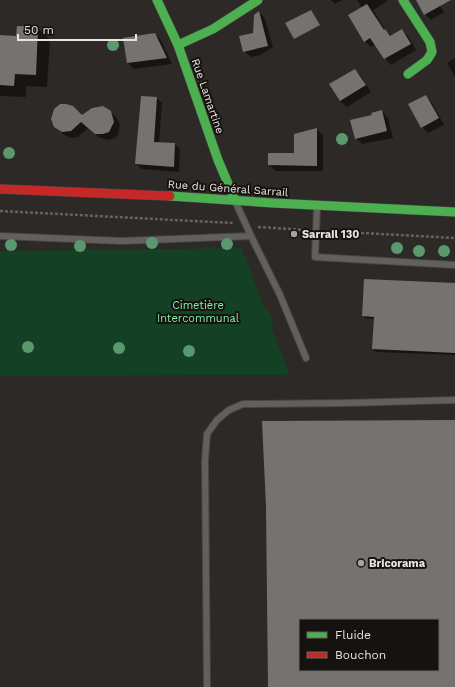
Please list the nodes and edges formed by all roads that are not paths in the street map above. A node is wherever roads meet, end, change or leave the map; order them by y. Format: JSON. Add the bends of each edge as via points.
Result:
{"nodes":[{"id":1,"x":158,"y":0,"type":"edge"},
{"id":2,"x":258,"y":0,"type":"edge"},
{"id":3,"x":403,"y":0,"type":"edge"},
{"id":4,"x":178,"y":45,"type":"junction"},
{"id":5,"x":408,"y":74,"type":"dead end"},
{"id":6,"x":0,"y":189,"type":"edge"},
{"id":7,"x":234,"y":200,"type":"junction"},
{"id":8,"x":317,"y":205,"type":"junction"},
{"id":9,"x":455,"y":212,"type":"edge"},
{"id":10,"x":0,"y":236,"type":"edge"},
{"id":11,"x":251,"y":236,"type":"junction"},
{"id":12,"x":455,"y":265,"type":"edge"},
{"id":13,"x":306,"y":358,"type":"dead end"},
{"id":14,"x":455,"y":400,"type":"edge"},
{"id":15,"x":207,"y":687,"type":"edge"}],
"edges":[{"from":1,"to":4,"type":"main road","name":"Rue Lamartine"},
{"from":2,"to":4,"type":"main road","via":[[213,29]]},
{"from":3,"to":5,"type":"main road","via":[[430,42],[432,52],[427,60]]},
{"from":4,"to":7,"type":"main road","name":"Rue Lamartine"},
{"from":6,"to":7,"type":"main road","name":"Rue du Général Sarrail"},
{"from":7,"to":8,"type":"main road","name":"Rue du Général Sarrail"},
{"from":7,"to":11,"type":"lane"},
{"from":8,"to":9,"type":"main road","name":"Rue du Général Sarrail"},
{"from":8,"to":12,"type":"lane","via":[[315,257]]},
{"from":10,"to":11,"type":"lane","via":[[122,241]]},
{"from":11,"to":13,"type":"lane","via":[[280,295]]},
{"from":14,"to":15,"type":"lane","via":[[243,404],[229,410],[217,420],[207,434],[205,461]]}]}
